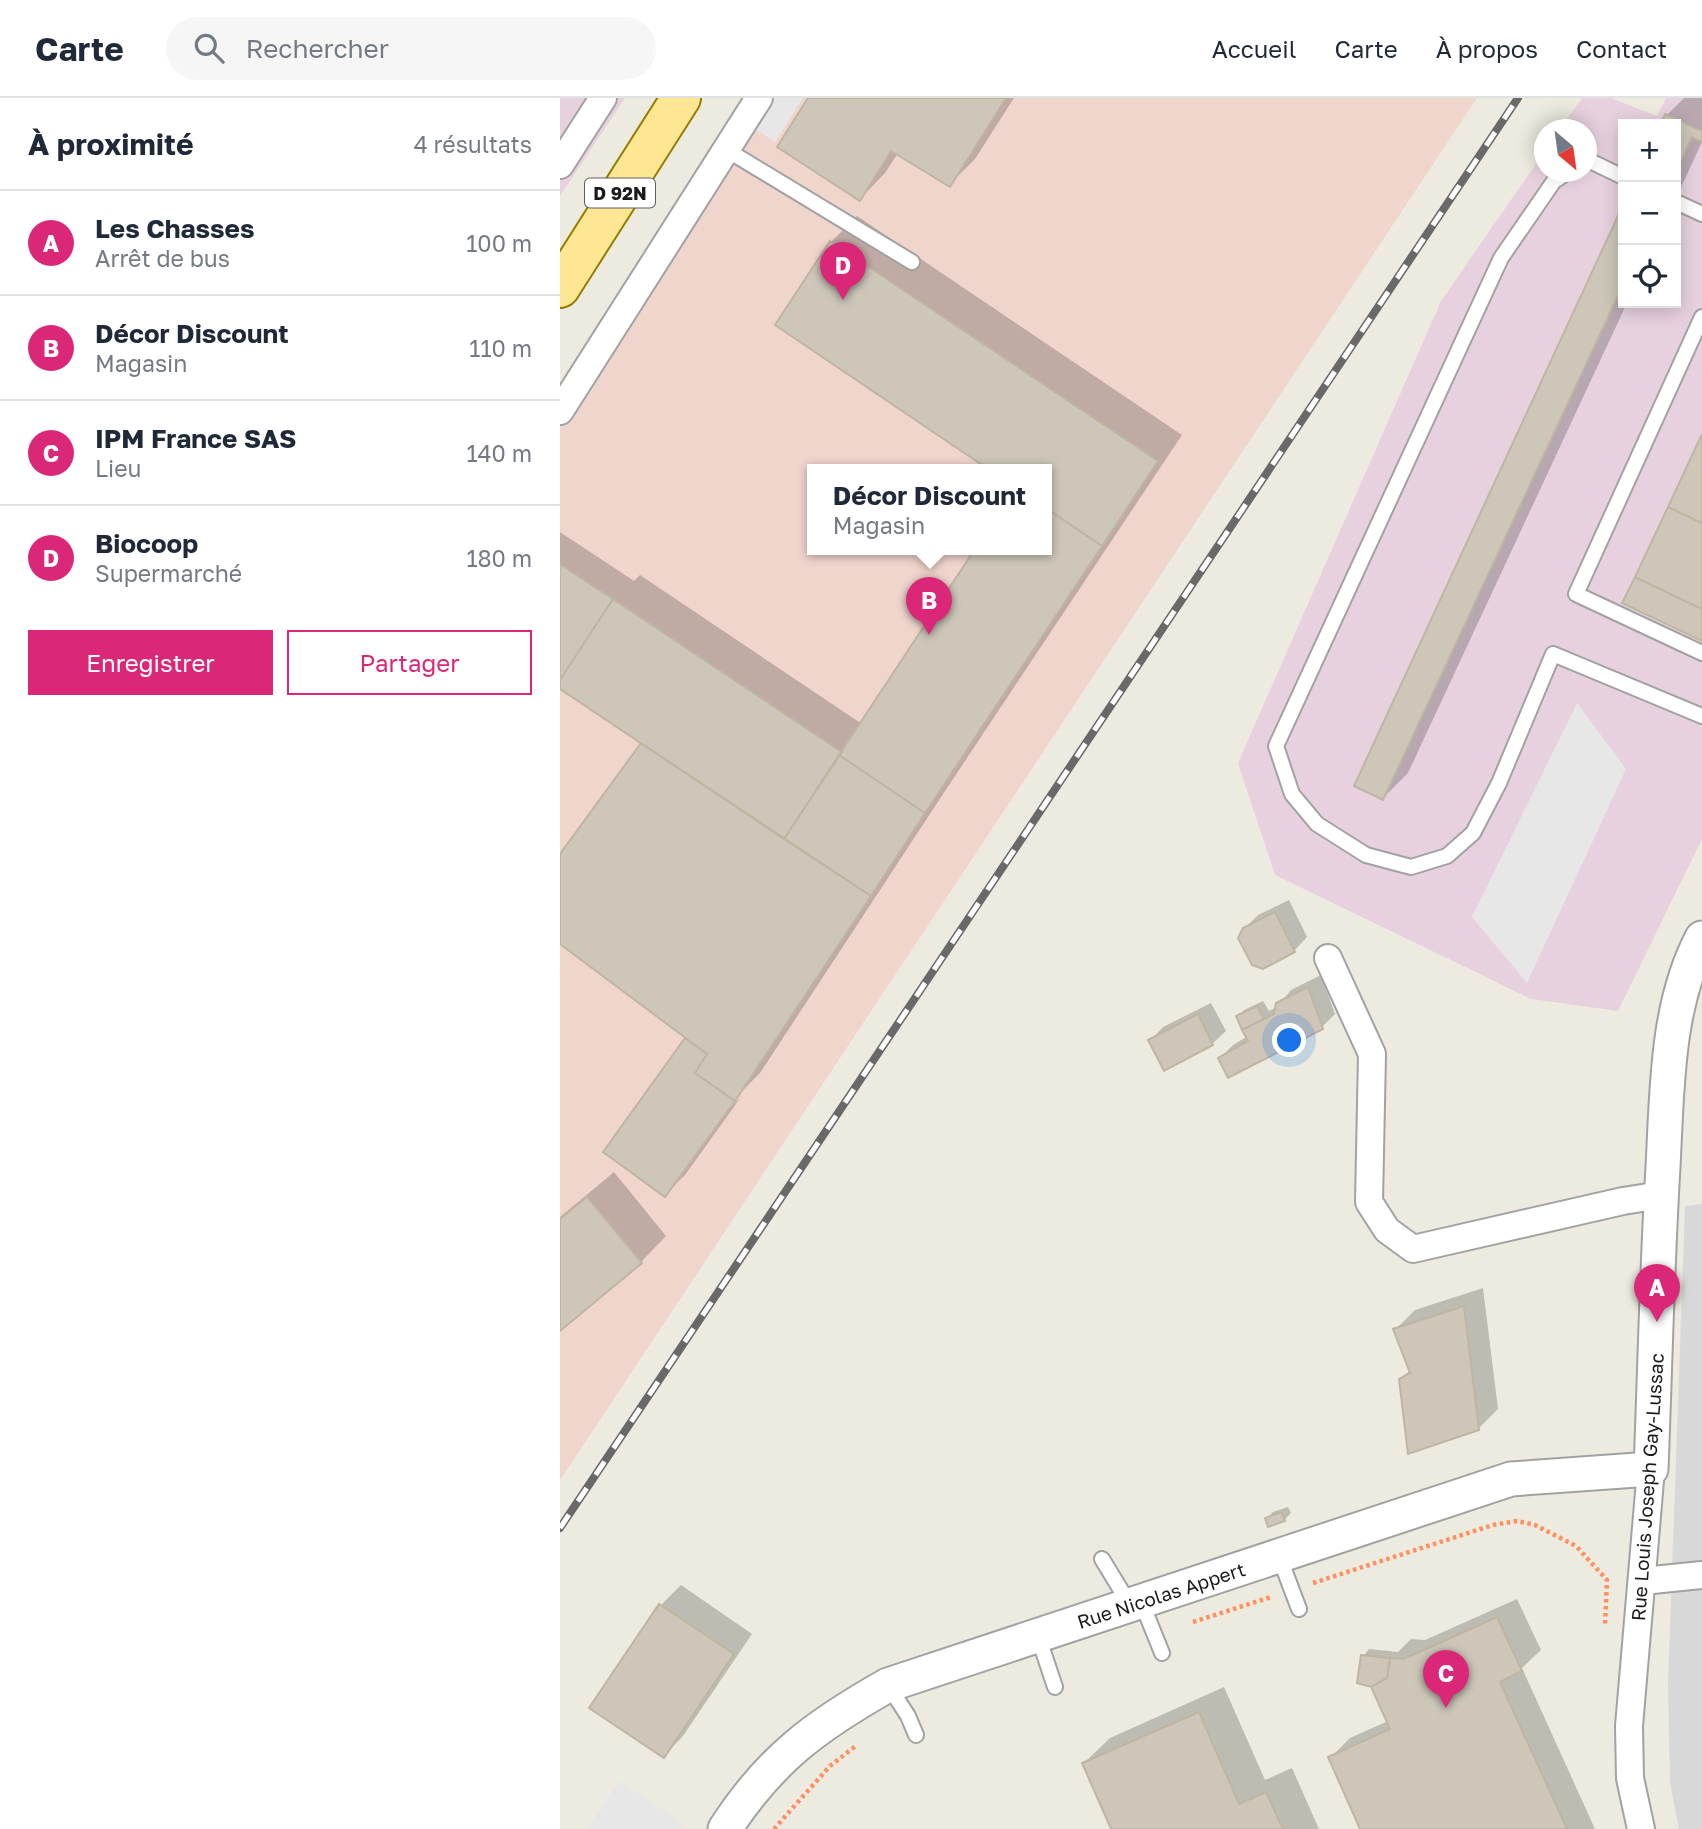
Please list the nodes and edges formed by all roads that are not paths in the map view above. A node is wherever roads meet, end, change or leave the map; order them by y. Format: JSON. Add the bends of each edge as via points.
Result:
{"nodes":[{"id":1,"x":603,"y":98,"type":"edge"},
{"id":2,"x":681,"y":98,"type":"edge"},
{"id":3,"x":759,"y":98,"type":"edge"},
{"id":4,"x":727,"y":150,"type":"junction"},
{"id":5,"x":1597,"y":164,"type":"edge"},
{"id":6,"x":560,"y":165,"type":"edge"},
{"id":7,"x":1618,"y":174,"type":"edge"},
{"id":8,"x":1553,"y":182,"type":"edge"},
{"id":9,"x":1681,"y":204,"type":"edge"},
{"id":10,"x":1702,"y":214,"type":"edge"},
{"id":11,"x":912,"y":262,"type":"dead end"},
{"id":12,"x":560,"y":288,"type":"edge"},
{"id":13,"x":1702,"y":317,"type":"edge"},
{"id":14,"x":560,"y":411,"type":"edge"},
{"id":15,"x":1702,"y":653,"type":"edge"},
{"id":16,"x":1702,"y":716,"type":"edge"},
{"id":17,"x":1702,"y":939,"type":"edge"},
{"id":18,"x":1328,"y":958,"type":"dead end"},
{"id":19,"x":1661,"y":1195,"type":"junction"},
{"id":20,"x":1651,"y":1469,"type":"junction"},
{"id":21,"x":1279,"y":1556,"type":"junction"},
{"id":22,"x":1102,"y":1559,"type":"dead end"},
{"id":23,"x":1702,"y":1574,"type":"edge"},
{"id":24,"x":1643,"y":1581,"type":"junction"},
{"id":25,"x":1136,"y":1603,"type":"junction"},
{"id":26,"x":1299,"y":1609,"type":"dead end"},
{"id":27,"x":1038,"y":1636,"type":"junction"},
{"id":28,"x":1162,"y":1653,"type":"dead end"},
{"id":29,"x":888,"y":1685,"type":"junction"},
{"id":30,"x":1055,"y":1687,"type":"dead end"},
{"id":31,"x":916,"y":1735,"type":"dead end"},
{"id":32,"x":724,"y":1829,"type":"edge"},
{"id":33,"x":1641,"y":1829,"type":"edge"}],
"edges":[{"from":1,"to":6,"type":"street"},
{"from":2,"to":12,"type":"main road","number":"D 92N"},
{"from":3,"to":4,"type":"street"},
{"from":4,"to":11,"type":"lane"},
{"from":4,"to":14,"type":"street"},
{"from":5,"to":7,"type":"lane"},
{"from":8,"to":16,"type":"lane","via":[[1501,258],[1276,746],[1292,794],[1317,824],[1366,855],[1411,867],[1447,856],[1473,833],[1553,654]]},
{"from":9,"to":10,"type":"lane"},
{"from":13,"to":15,"type":"lane","via":[[1576,594]]},
{"from":17,"to":19,"type":"street","name":"Rue Louis Joseph Gay-Lussac","via":[[1681,993],[1673,1039]]},
{"from":18,"to":19,"type":"street","via":[[1372,1054],[1369,1202],[1387,1230],[1413,1249]]},
{"from":19,"to":20,"type":"street","name":"Rue Louis Joseph Gay-Lussac"},
{"from":20,"to":21,"type":"street","name":"Rue Nicolas Appert","via":[[1511,1479]]},
{"from":20,"to":24,"type":"street","name":"Rue Louis Joseph Gay-Lussac"},
{"from":21,"to":25,"type":"street","name":"Rue Nicolas Appert"},
{"from":21,"to":26,"type":"lane"},
{"from":22,"to":25,"type":"lane"},
{"from":23,"to":24,"type":"street"},
{"from":24,"to":33,"type":"street","name":"Rue Louis Joseph Gay-Lussac","via":[[1629,1726],[1630,1778]]},
{"from":25,"to":27,"type":"street","name":"Rue Nicolas Appert"},
{"from":25,"to":28,"type":"lane"},
{"from":27,"to":29,"type":"street","name":"Rue Nicolas Appert"},
{"from":27,"to":30,"type":"lane"},
{"from":29,"to":31,"type":"lane"},
{"from":29,"to":32,"type":"street","name":"Rue Nicolas Appert","via":[[797,1744],[763,1778]]}]}
